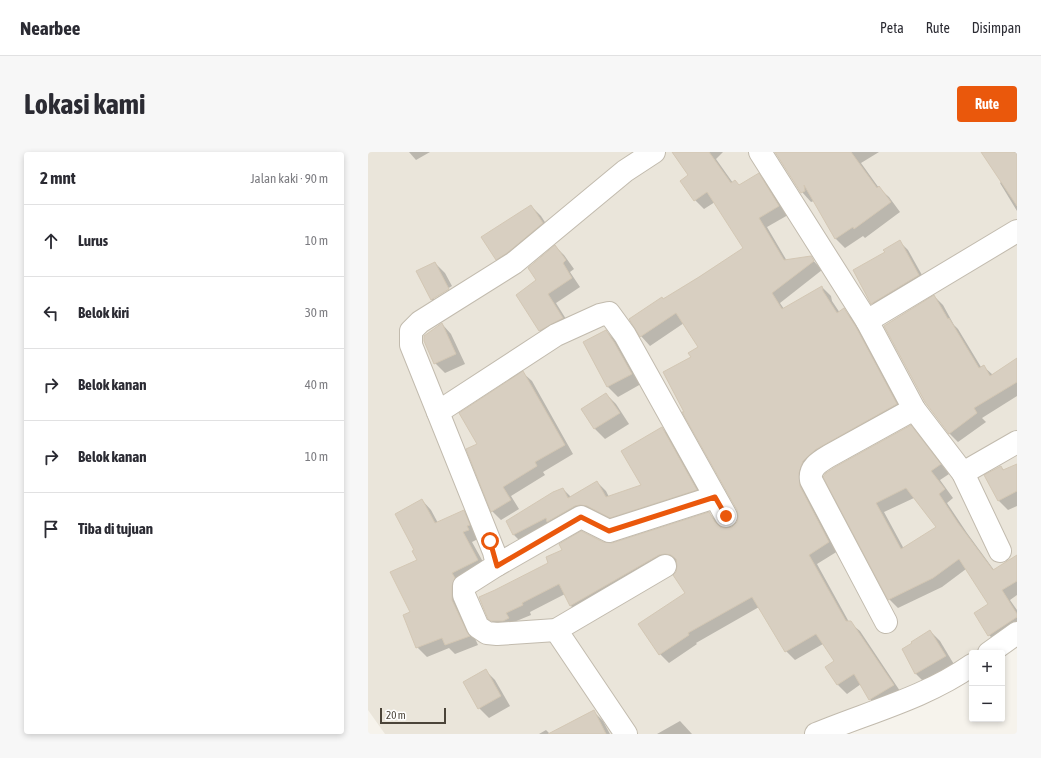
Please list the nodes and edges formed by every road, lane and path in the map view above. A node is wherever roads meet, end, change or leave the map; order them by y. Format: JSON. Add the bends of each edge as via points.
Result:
{"nodes":[{"id":1,"x":654,"y":152,"type":"edge"},
{"id":2,"x":760,"y":152,"type":"edge"},
{"id":3,"x":1017,"y":231,"type":"edge"},
{"id":4,"x":866,"y":321,"type":"junction"},
{"id":5,"x":914,"y":409,"type":"junction"},
{"id":6,"x":438,"y":412,"type":"junction"},
{"id":7,"x":1017,"y":442,"type":"edge"},
{"id":8,"x":963,"y":473,"type":"junction"},
{"id":9,"x":715,"y":497,"type":"junction"},
{"id":10,"x":726,"y":516,"type":"dead end"},
{"id":11,"x":1000,"y":551,"type":"dead end"},
{"id":12,"x":497,"y":566,"type":"junction"},
{"id":13,"x":665,"y":566,"type":"dead end"},
{"id":14,"x":886,"y":622,"type":"dead end"},
{"id":15,"x":556,"y":630,"type":"junction"},
{"id":16,"x":1017,"y":633,"type":"edge"},
{"id":17,"x":993,"y":650,"type":"edge"},
{"id":18,"x":969,"y":667,"type":"edge"},
{"id":19,"x":626,"y":734,"type":"edge"},
{"id":20,"x":816,"y":734,"type":"edge"}],
"edges":[{"from":1,"to":6,"type":"street","via":[[625,171],[514,263],[420,322],[411,332],[411,345]]},
{"from":2,"to":4,"type":"street"},
{"from":3,"to":4,"type":"street"},
{"from":4,"to":5,"type":"street"},
{"from":5,"to":8,"type":"street"},
{"from":5,"to":14,"type":"street","via":[[819,462],[810,474]]},
{"from":6,"to":9,"type":"street","via":[[556,335],[609,313],[625,335]]},
{"from":6,"to":12,"type":"street","via":[[490,541]]},
{"from":7,"to":8,"type":"street"},
{"from":8,"to":11,"type":"street"},
{"from":9,"to":10,"type":"street"},
{"from":9,"to":12,"type":"street","via":[[609,531],[581,517]]},
{"from":12,"to":15,"type":"street","via":[[464,586],[464,595],[478,627],[487,633],[497,634]]},
{"from":13,"to":15,"type":"street"},
{"from":15,"to":19,"type":"street"},
{"from":16,"to":17,"type":"street"},
{"from":18,"to":20,"type":"street","via":[[925,693]]}]}
